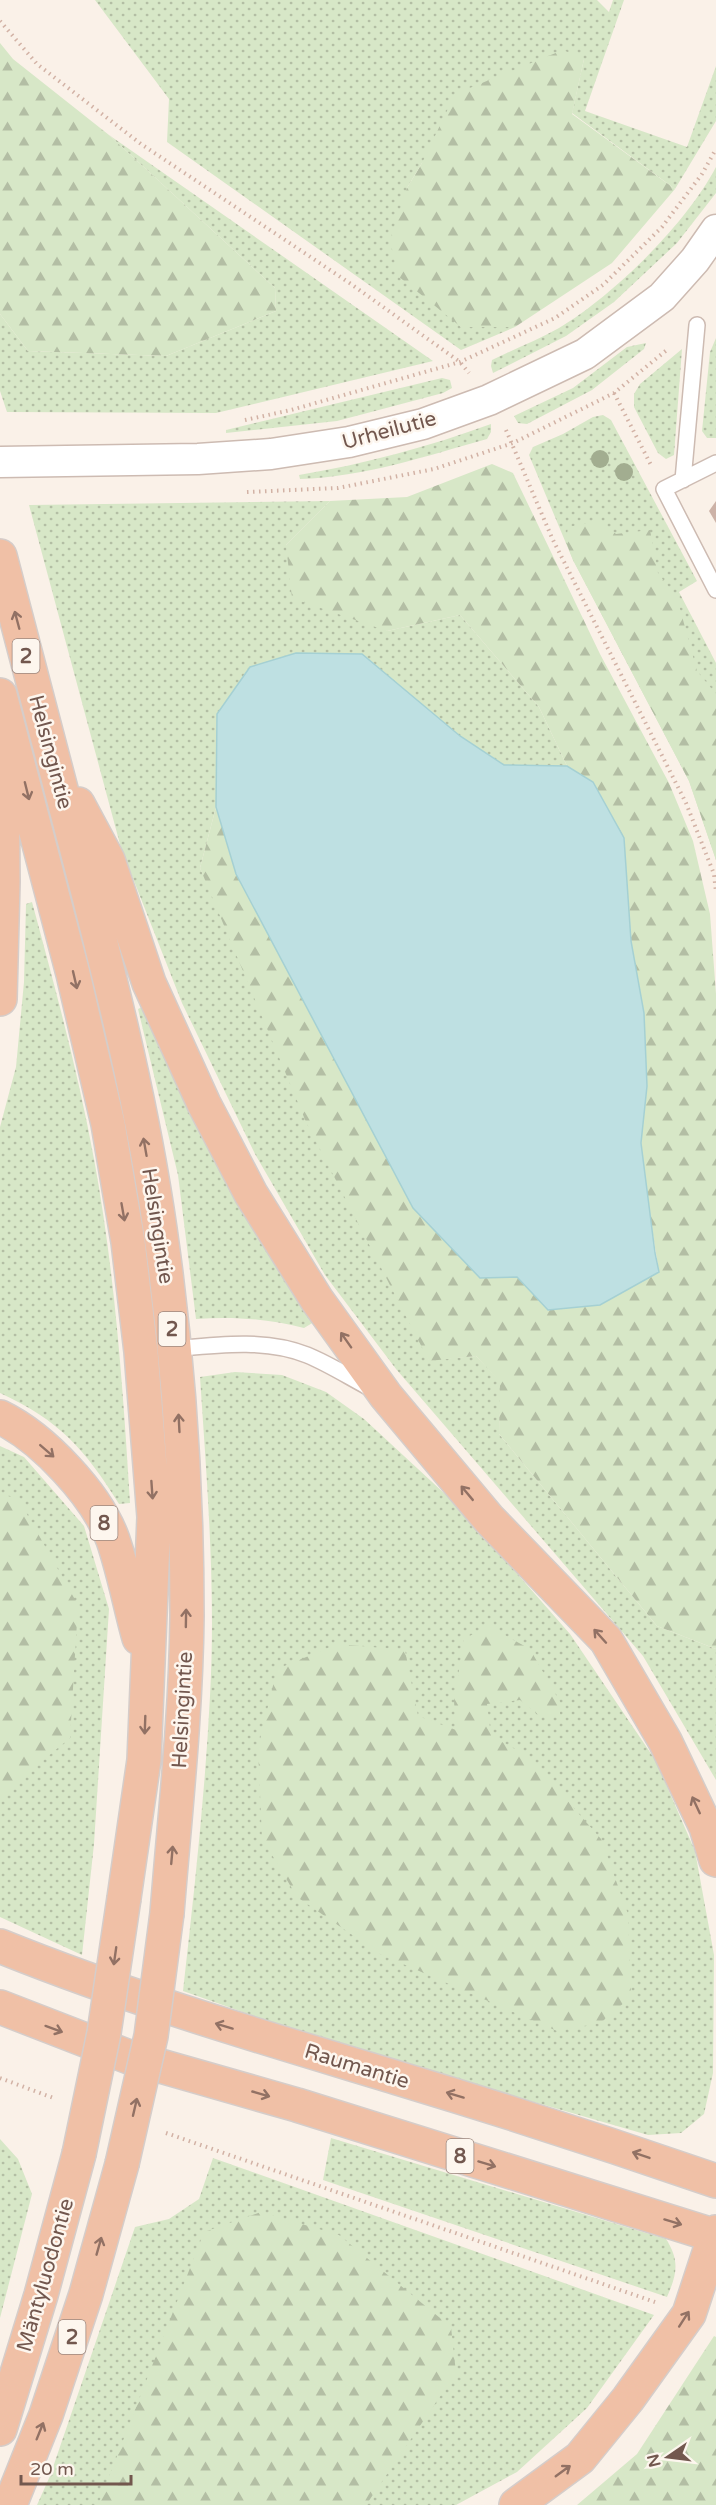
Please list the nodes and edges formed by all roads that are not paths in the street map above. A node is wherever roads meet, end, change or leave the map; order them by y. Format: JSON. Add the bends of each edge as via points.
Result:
{"nodes":[{"id":1,"x":716,"y":230,"type":"edge"},
{"id":2,"x":697,"y":325,"type":"dead end"},
{"id":3,"x":0,"y":462,"type":"edge"},
{"id":4,"x":716,"y":463,"type":"edge"},
{"id":5,"x":683,"y":480,"type":"junction"},
{"id":6,"x":0,"y":555,"type":"edge"},
{"id":7,"x":716,"y":590,"type":"edge"},
{"id":8,"x":1,"y":698,"type":"edge"},
{"id":9,"x":53,"y":758,"type":"junction"},
{"id":10,"x":0,"y":999,"type":"edge"},
{"id":11,"x":175,"y":1349,"type":"junction"},
{"id":12,"x":141,"y":1352,"type":"junction"},
{"id":13,"x":386,"y":1396,"type":"junction"},
{"id":14,"x":0,"y":1417,"type":"edge"},
{"id":15,"x":147,"y":1667,"type":"junction"},
{"id":16,"x":716,"y":1860,"type":"edge"},
{"id":17,"x":0,"y":1946,"type":"edge"},
{"id":18,"x":0,"y":2007,"type":"edge"},
{"id":19,"x":80,"y":2154,"type":"joint"},
{"id":20,"x":122,"y":2164,"type":"joint"},
{"id":21,"x":716,"y":2181,"type":"edge"},
{"id":22,"x":716,"y":2234,"type":"edge"},
{"id":23,"x":0,"y":2429,"type":"edge"},
{"id":24,"x":10,"y":2505,"type":"edge"},
{"id":25,"x":516,"y":2505,"type":"edge"}],
"edges":[{"from":1,"to":3,"type":"street","name":"Urheilutie","via":[[662,297],[585,354],[489,399],[423,424],[349,442],[271,454]]},
{"from":2,"to":5,"type":"lane"},
{"from":4,"to":5,"type":"lane"},
{"from":5,"to":7,"type":"lane","via":[[664,489]]},
{"from":9,"to":6,"type":"highway","name":"Helsingintie","number":"2","one_way":true},
{"from":8,"to":10,"type":"highway"},
{"from":8,"to":12,"type":"highway","name":"Helsingintie","number":"2","one_way":true,"via":[[74,974],[108,1124]]},
{"from":11,"to":9,"type":"highway","name":"Helsingintie","number":"2","one_way":true,"via":[[160,1227],[139,1111]]},
{"from":13,"to":9,"type":"highway","one_way":true,"via":[[317,1300],[251,1194],[204,1104],[149,983],[108,860]]},
{"from":11,"to":12,"type":"lane"},
{"from":11,"to":13,"type":"lane","via":[[225,1344],[305,1354]]},
{"from":20,"to":11,"type":"highway","name":"Helsingintie","number":"2","one_way":true,"bridge":true,"via":[[151,2036],[167,1913],[181,1745],[187,1616]]},
{"from":12,"to":15,"type":"highway","name":"Helsingintie","number":"2","one_way":true,"via":[[154,1517]]},
{"from":16,"to":13,"type":"highway","one_way":true,"via":[[706,1827],[665,1741],[606,1641],[489,1519]]},
{"from":14,"to":15,"type":"highway","number":"8","one_way":true,"via":[[48,1451],[90,1498],[112,1539]]},
{"from":15,"to":19,"type":"highway","name":"Helsingintie","number":"2","one_way":true,"bridge":true,"via":[[144,1760],[104,2033]]},
{"from":21,"to":17,"type":"highway","name":"Raumantie","one_way":true,"via":[[590,2137],[208,2021],[57,1970]]},
{"from":18,"to":22,"type":"highway","number":"8","one_way":true,"via":[[129,2057]]},
{"from":19,"to":23,"type":"highway","name":"Mäntyluodontie","number":"2"},
{"from":24,"to":20,"type":"highway","name":"Mäntyluodontie","number":"2","one_way":true,"via":[[46,2415],[86,2294]]},
{"from":25,"to":22,"type":"highway","number":"8","one_way":true,"via":[[580,2458],[628,2399],[689,2314]]}]}
